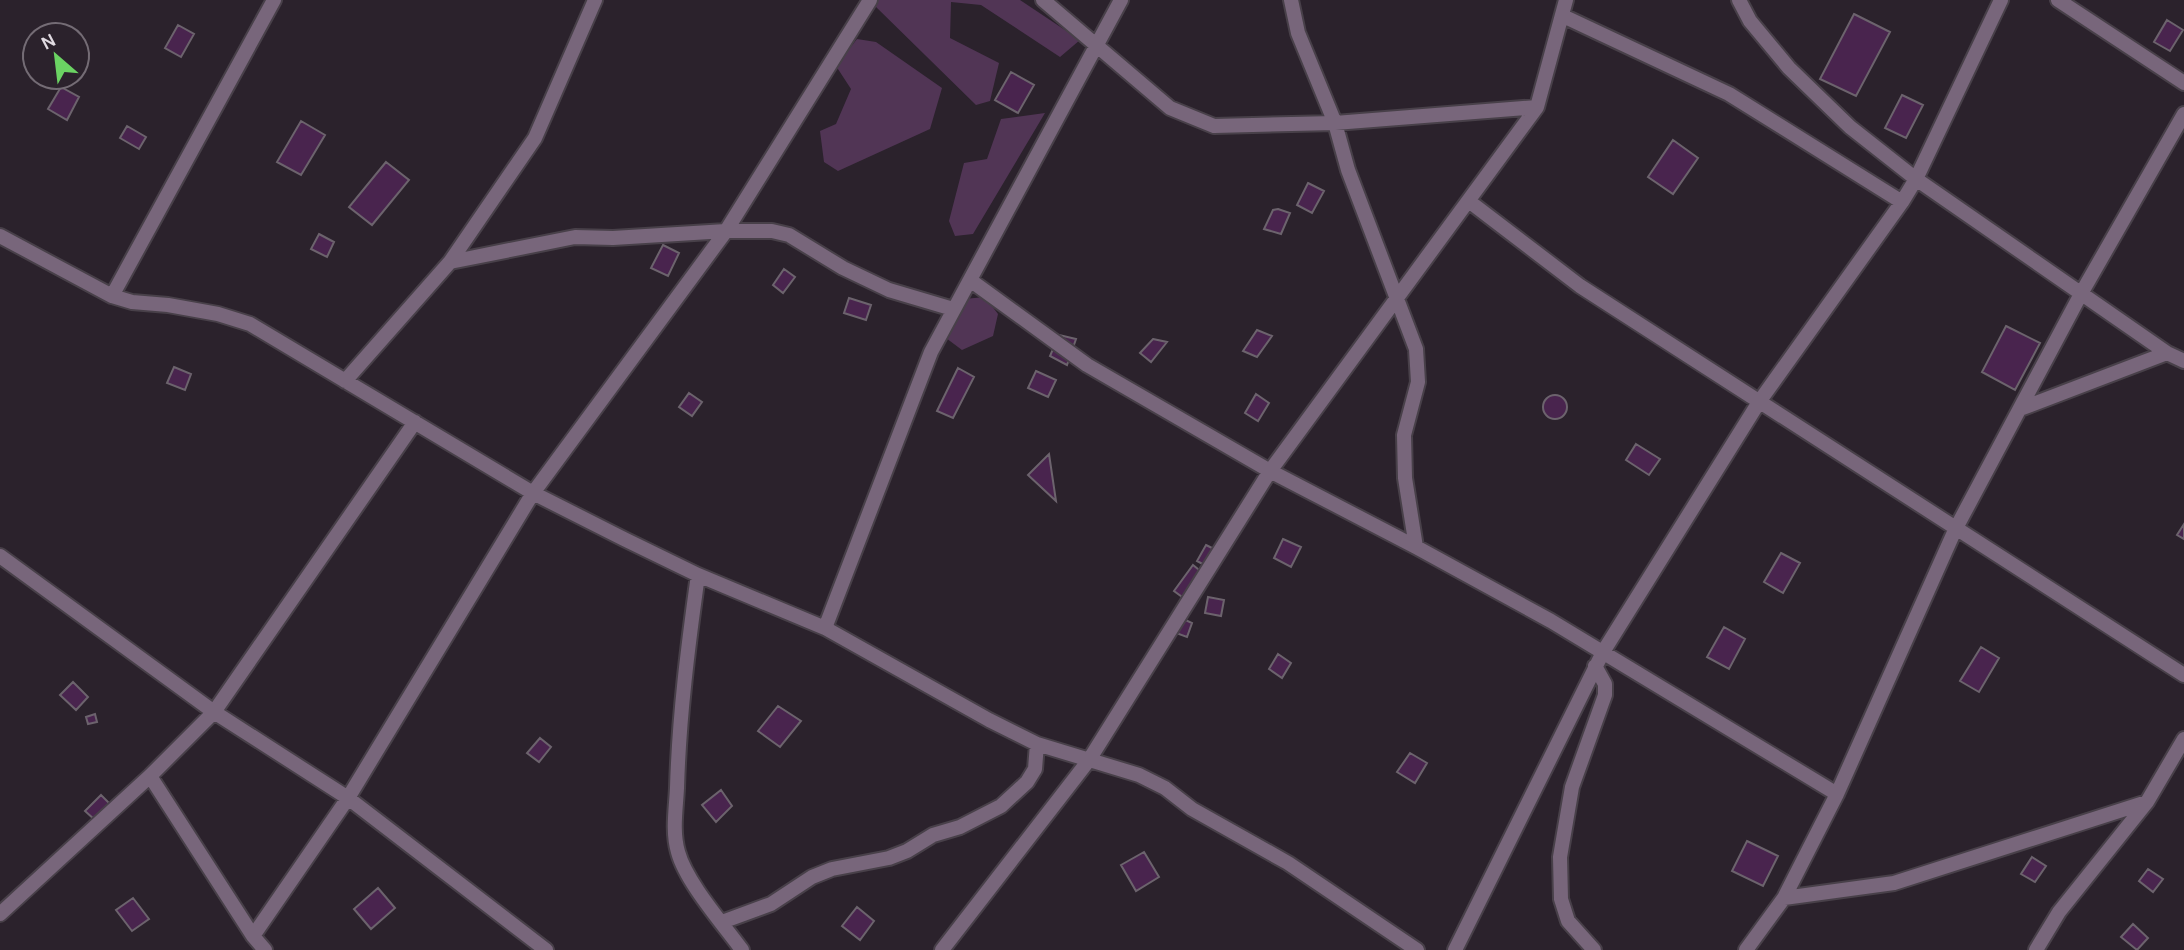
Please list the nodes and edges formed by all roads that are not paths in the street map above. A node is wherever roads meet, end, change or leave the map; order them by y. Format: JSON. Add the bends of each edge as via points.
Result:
{"nodes":[{"id":1,"x":274,"y":0,"type":"edge"},
{"id":2,"x":595,"y":0,"type":"edge"},
{"id":3,"x":870,"y":0,"type":"edge"},
{"id":4,"x":1043,"y":0,"type":"edge"},
{"id":5,"x":1121,"y":0,"type":"edge"},
{"id":6,"x":1291,"y":0,"type":"edge"},
{"id":7,"x":1566,"y":0,"type":"edge"},
{"id":8,"x":1739,"y":0,"type":"edge"},
{"id":9,"x":2001,"y":0,"type":"edge"},
{"id":10,"x":2058,"y":0,"type":"edge"},
{"id":11,"x":1563,"y":16,"type":"junction"},
{"id":12,"x":1097,"y":45,"type":"junction"},
{"id":13,"x":2184,"y":83,"type":"edge"},
{"id":14,"x":1537,"y":107,"type":"junction"},
{"id":15,"x":2184,"y":114,"type":"edge"},
{"id":16,"x":1335,"y":122,"type":"junction"},
{"id":17,"x":1916,"y":179,"type":"junction"},
{"id":18,"x":1470,"y":202,"type":"junction"},
{"id":19,"x":1902,"y":202,"type":"junction"},
{"id":20,"x":726,"y":231,"type":"junction"},
{"id":21,"x":0,"y":236,"type":"edge"},
{"id":22,"x":450,"y":262,"type":"junction"},
{"id":23,"x":970,"y":280,"type":"junction"},
{"id":24,"x":2082,"y":292,"type":"junction"},
{"id":25,"x":112,"y":296,"type":"junction"},
{"id":26,"x":1396,"y":301,"type":"junction"},
{"id":27,"x":953,"y":309,"type":"junction"},
{"id":28,"x":2167,"y":353,"type":"junction"},
{"id":29,"x":2184,"y":361,"type":"edge"},
{"id":30,"x":345,"y":381,"type":"junction"},
{"id":31,"x":1759,"y":402,"type":"junction"},
{"id":32,"x":2020,"y":409,"type":"junction"},
{"id":33,"x":415,"y":422,"type":"junction"},
{"id":34,"x":1270,"y":471,"type":"junction"},
{"id":35,"x":533,"y":493,"type":"junction"},
{"id":36,"x":1955,"y":530,"type":"junction"},
{"id":37,"x":1416,"y":547,"type":"junction"},
{"id":38,"x":0,"y":556,"type":"edge"},
{"id":39,"x":698,"y":575,"type":"junction"},
{"id":40,"x":825,"y":628,"type":"junction"},
{"id":41,"x":1603,"y":652,"type":"junction"},
{"id":42,"x":1595,"y":666,"type":"junction"},
{"id":43,"x":2184,"y":675,"type":"edge"},
{"id":44,"x":214,"y":712,"type":"junction"},
{"id":45,"x":2184,"y":738,"type":"edge"},
{"id":46,"x":1037,"y":744,"type":"junction"},
{"id":47,"x":1089,"y":760,"type":"junction"},
{"id":48,"x":150,"y":776,"type":"junction"},
{"id":49,"x":1837,"y":794,"type":"junction"},
{"id":50,"x":348,"y":798,"type":"junction"},
{"id":51,"x":2147,"y":802,"type":"junction"},
{"id":52,"x":1784,"y":898,"type":"junction"},
{"id":53,"x":0,"y":914,"type":"edge"},
{"id":54,"x":722,"y":922,"type":"junction"},
{"id":55,"x":253,"y":936,"type":"junction"},
{"id":56,"x":265,"y":950,"type":"edge"},
{"id":57,"x":546,"y":950,"type":"edge"},
{"id":58,"x":742,"y":950,"type":"edge"},
{"id":59,"x":942,"y":950,"type":"edge"},
{"id":60,"x":1417,"y":950,"type":"edge"},
{"id":61,"x":1455,"y":950,"type":"edge"},
{"id":62,"x":1594,"y":950,"type":"edge"},
{"id":63,"x":1746,"y":950,"type":"edge"},
{"id":64,"x":2036,"y":950,"type":"edge"}],
"edges":[{"from":1,"to":25,"type":"street"},
{"from":2,"to":22,"type":"street","via":[[535,138]]},
{"from":3,"to":20,"type":"street"},
{"from":4,"to":12,"type":"street"},
{"from":5,"to":12,"type":"street"},
{"from":6,"to":16,"type":"street","via":[[1298,33]]},
{"from":7,"to":11,"type":"street"},
{"from":8,"to":17,"type":"street","via":[[1750,21],[1789,68],[1850,127]]},
{"from":9,"to":17,"type":"street"},
{"from":10,"to":13,"type":"street"},
{"from":11,"to":14,"type":"street"},
{"from":11,"to":19,"type":"street","via":[[1728,94]]},
{"from":12,"to":16,"type":"street","via":[[1170,108],[1214,126]]},
{"from":12,"to":23,"type":"street"},
{"from":14,"to":16,"type":"street"},
{"from":14,"to":18,"type":"street"},
{"from":15,"to":24,"type":"street"},
{"from":16,"to":26,"type":"street"},
{"from":17,"to":19,"type":"street"},
{"from":17,"to":24,"type":"street"},
{"from":18,"to":26,"type":"street"},
{"from":18,"to":31,"type":"street","via":[[1580,286]]},
{"from":19,"to":31,"type":"street"},
{"from":20,"to":22,"type":"street","via":[[575,237]]},
{"from":20,"to":27,"type":"street","via":[[789,234],[889,290]]},
{"from":20,"to":35,"type":"street"},
{"from":21,"to":25,"type":"street"},
{"from":22,"to":30,"type":"street"},
{"from":23,"to":27,"type":"street"},
{"from":23,"to":34,"type":"street","via":[[1087,365]]},
{"from":24,"to":28,"type":"street"},
{"from":24,"to":32,"type":"street"},
{"from":25,"to":30,"type":"street","via":[[250,324]]},
{"from":26,"to":34,"type":"street"},
{"from":26,"to":37,"type":"street","via":[[1416,349],[1418,382],[1405,446]]},
{"from":27,"to":40,"type":"street","via":[[931,352]]},
{"from":28,"to":29,"type":"street"},
{"from":28,"to":32,"type":"street"},
{"from":30,"to":33,"type":"street"},
{"from":31,"to":36,"type":"street"},
{"from":31,"to":41,"type":"street"},
{"from":32,"to":36,"type":"street"},
{"from":33,"to":35,"type":"street"},
{"from":33,"to":44,"type":"street"},
{"from":34,"to":37,"type":"street"},
{"from":34,"to":47,"type":"street"},
{"from":35,"to":39,"type":"street"},
{"from":35,"to":50,"type":"street"},
{"from":36,"to":43,"type":"street"},
{"from":36,"to":49,"type":"street"},
{"from":37,"to":41,"type":"street"},
{"from":38,"to":44,"type":"street"},
{"from":39,"to":40,"type":"street"},
{"from":39,"to":54,"type":"street","via":[[678,750],[675,835],[685,870]]},
{"from":40,"to":46,"type":"street"},
{"from":41,"to":42,"type":"street"},
{"from":41,"to":49,"type":"street"},
{"from":42,"to":61,"type":"street"},
{"from":42,"to":62,"type":"street","via":[[1605,684],[1605,695],[1572,787],[1560,857],[1561,899],[1568,921]]},
{"from":44,"to":48,"type":"street"},
{"from":44,"to":50,"type":"street"},
{"from":45,"to":51,"type":"street"},
{"from":46,"to":47,"type":"street"},
{"from":46,"to":54,"type":"street","via":[[1035,769],[1001,806],[889,858],[832,869],[771,904]]},
{"from":47,"to":59,"type":"street"},
{"from":47,"to":60,"type":"street","via":[[1165,788]]},
{"from":48,"to":53,"type":"street"},
{"from":48,"to":55,"type":"street"},
{"from":49,"to":52,"type":"street"},
{"from":50,"to":55,"type":"street"},
{"from":50,"to":57,"type":"street"},
{"from":51,"to":52,"type":"street","via":[[1894,883]]},
{"from":51,"to":64,"type":"street","via":[[2059,912]]},
{"from":52,"to":63,"type":"street"},
{"from":54,"to":58,"type":"street"},
{"from":55,"to":56,"type":"street"}]}
